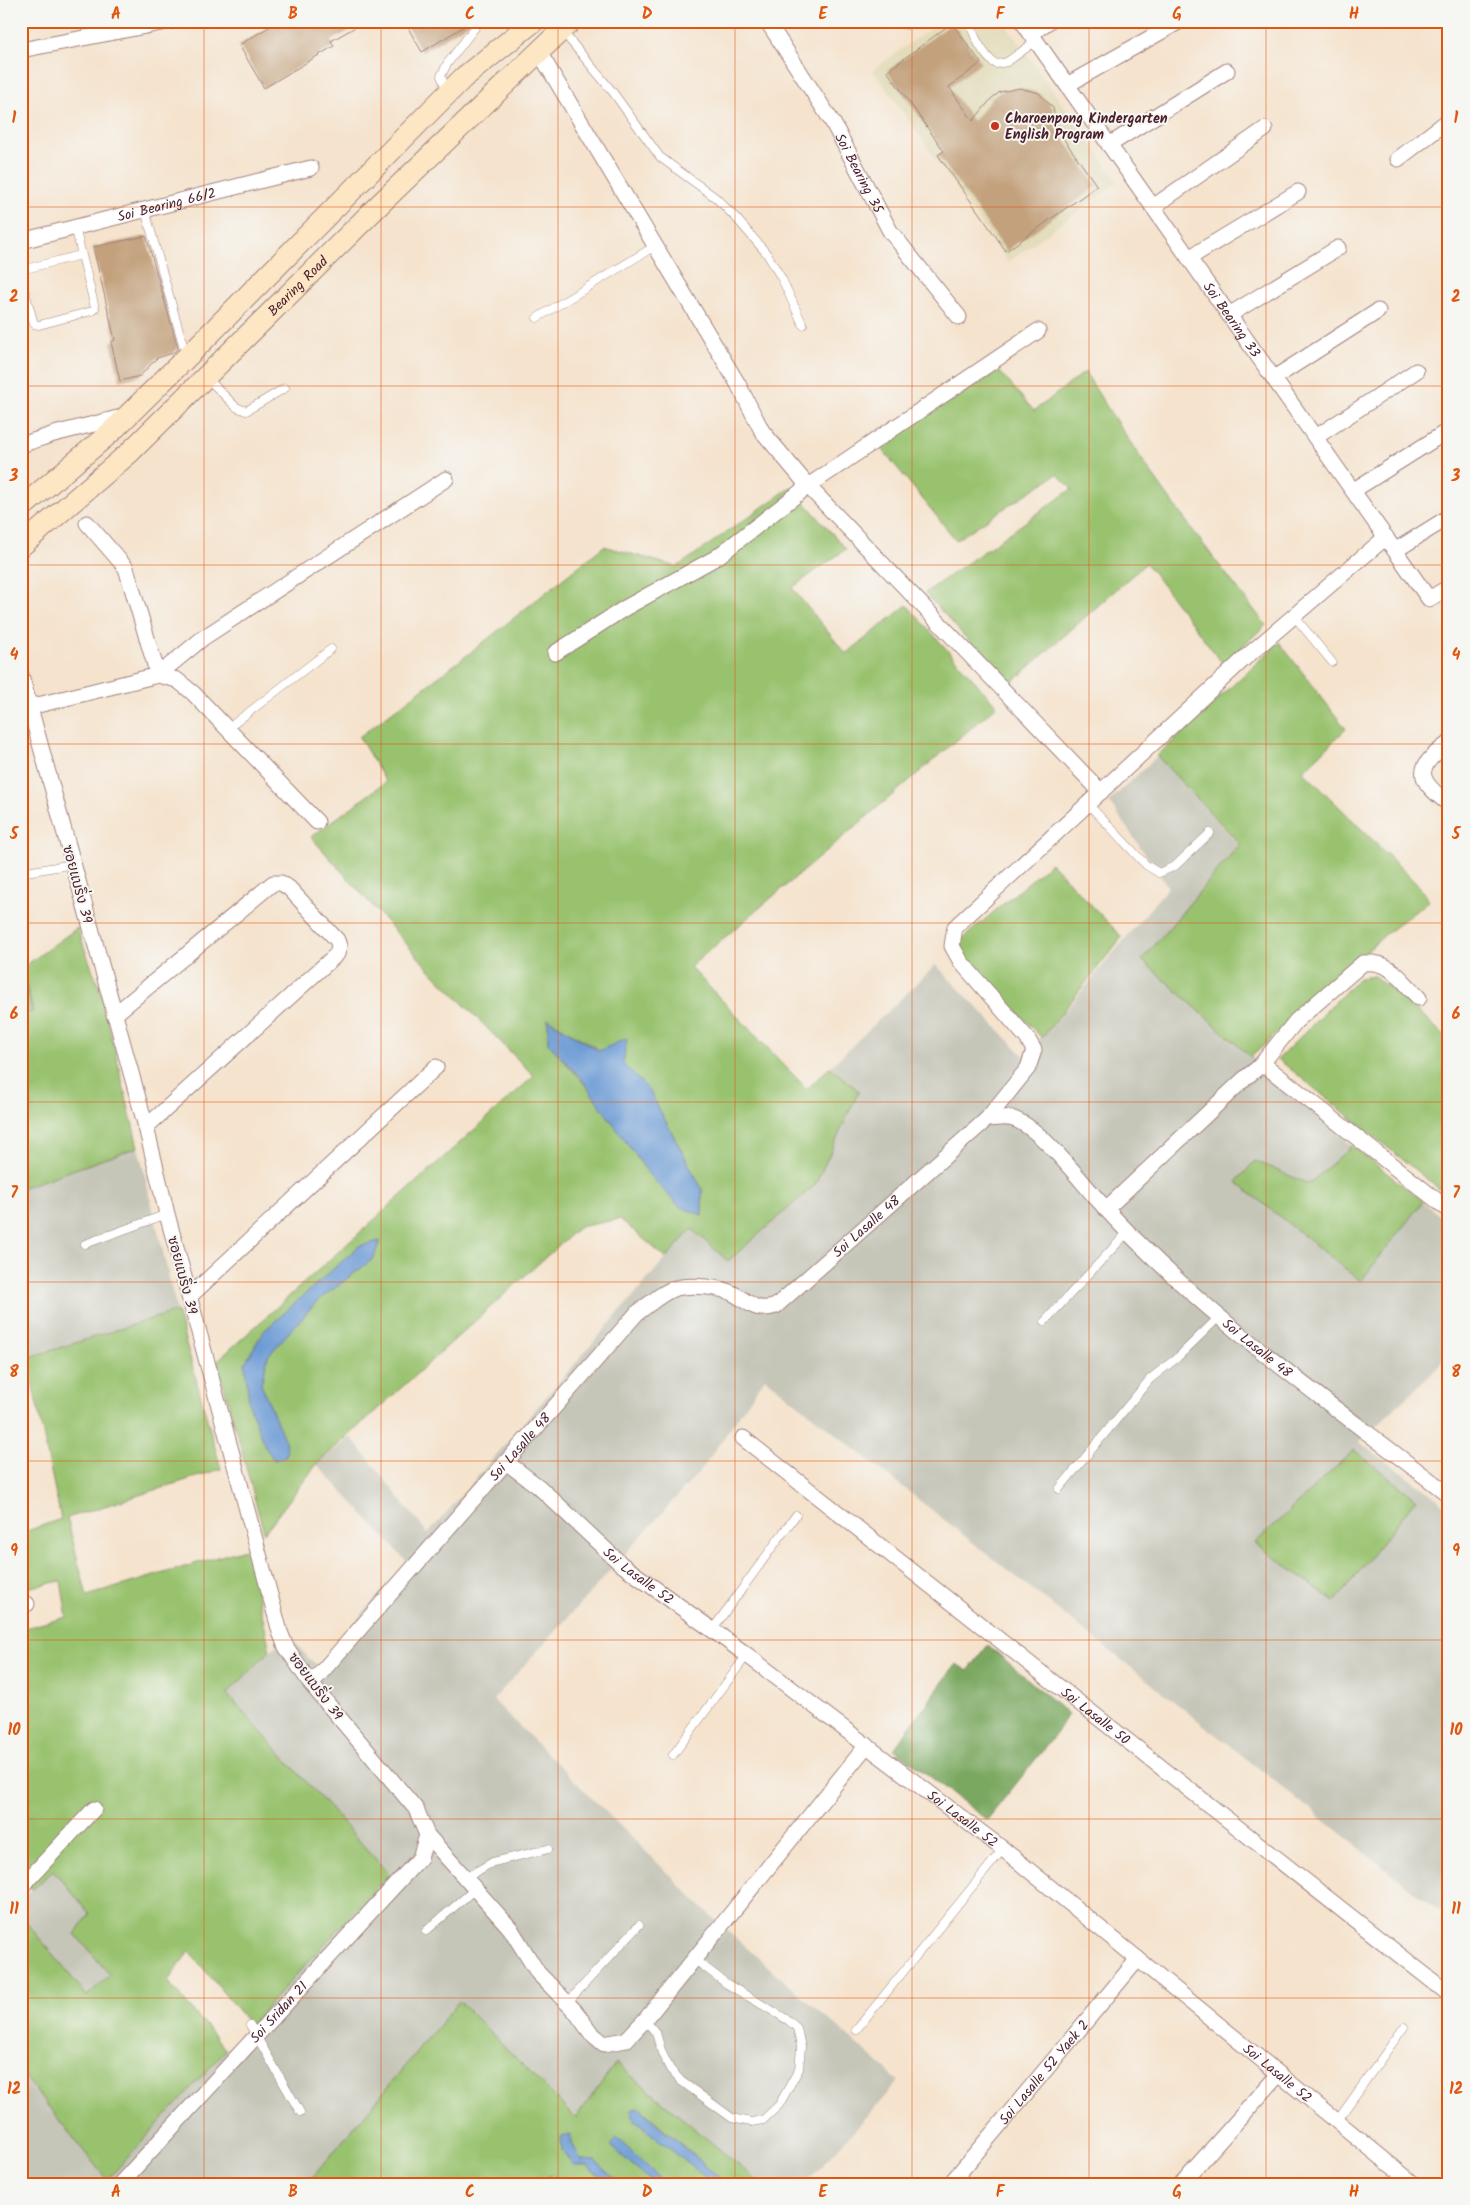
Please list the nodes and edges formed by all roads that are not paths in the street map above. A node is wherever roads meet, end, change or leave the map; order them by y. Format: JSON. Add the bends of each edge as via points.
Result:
{"nodes":[{"id":1,"x":172,"y":21,"type":"edge"},
{"id":2,"x":480,"y":21,"type":"edge"},
{"id":3,"x":534,"y":21,"type":"edge"},
{"id":4,"x":767,"y":21,"type":"edge"},
{"id":5,"x":900,"y":21,"type":"edge"},
{"id":6,"x":913,"y":21,"type":"edge"},
{"id":7,"x":972,"y":21,"type":"edge"},
{"id":8,"x":1022,"y":21,"type":"edge"},
{"id":9,"x":1050,"y":21,"type":"edge"},
{"id":10,"x":1180,"y":21,"type":"edge"},
{"id":11,"x":566,"y":26,"type":"edge"},
{"id":12,"x":1033,"y":38,"type":"junction"},
{"id":13,"x":21,"y":50,"type":"edge"},
{"id":14,"x":538,"y":52,"type":"junction"},
{"id":15,"x":1227,"y":70,"type":"dead end"},
{"id":16,"x":1067,"y":85,"type":"junction"},
{"id":17,"x":448,"y":93,"type":"junction"},
{"id":18,"x":1449,"y":120,"type":"edge"},
{"id":19,"x":1266,"y":129,"type":"dead end"},
{"id":20,"x":1109,"y":145,"type":"junction"},
{"id":21,"x":1398,"y":159,"type":"dead end"},
{"id":22,"x":311,"y":168,"type":"dead end"},
{"id":23,"x":1298,"y":192,"type":"dead end"},
{"id":24,"x":1153,"y":207,"type":"junction"},
{"id":25,"x":145,"y":210,"type":"junction"},
{"id":26,"x":75,"y":227,"type":"junction"},
{"id":27,"x":21,"y":241,"type":"edge"},
{"id":28,"x":655,"y":246,"type":"junction"},
{"id":29,"x":1338,"y":248,"type":"dead end"},
{"id":30,"x":81,"y":255,"type":"junction"},
{"id":31,"x":1189,"y":258,"type":"junction"},
{"id":32,"x":21,"y":270,"type":"edge"},
{"id":33,"x":21,"y":278,"type":"edge"},
{"id":34,"x":1378,"y":311,"type":"dead end"},
{"id":35,"x":1229,"y":315,"type":"junction"},
{"id":36,"x":960,"y":317,"type":"dead end"},
{"id":37,"x":537,"y":318,"type":"dead end"},
{"id":38,"x":802,"y":325,"type":"dead end"},
{"id":39,"x":1038,"y":331,"type":"dead end"},
{"id":40,"x":187,"y":357,"type":"junction"},
{"id":41,"x":1416,"y":371,"type":"dead end"},
{"id":42,"x":207,"y":378,"type":"junction"},
{"id":43,"x":1274,"y":378,"type":"junction"},
{"id":44,"x":285,"y":388,"type":"dead end"},
{"id":45,"x":126,"y":416,"type":"junction"},
{"id":46,"x":1449,"y":430,"type":"edge"},
{"id":47,"x":1316,"y":437,"type":"junction"},
{"id":48,"x":21,"y":445,"type":"edge"},
{"id":49,"x":446,"y":479,"type":"dead end"},
{"id":50,"x":808,"y":486,"type":"junction"},
{"id":51,"x":1354,"y":490,"type":"junction"},
{"id":52,"x":21,"y":508,"type":"edge"},
{"id":53,"x":1449,"y":517,"type":"edge"},
{"id":54,"x":87,"y":522,"type":"dead end"},
{"id":55,"x":1386,"y":537,"type":"junction"},
{"id":56,"x":21,"y":546,"type":"edge"},
{"id":57,"x":1396,"y":550,"type":"junction"},
{"id":58,"x":1449,"y":587,"type":"edge"},
{"id":59,"x":1294,"y":616,"type":"junction"},
{"id":60,"x":331,"y":649,"type":"dead end"},
{"id":61,"x":554,"y":653,"type":"dead end"},
{"id":62,"x":1332,"y":662,"type":"dead end"},
{"id":63,"x":21,"y":675,"type":"edge"},
{"id":64,"x":158,"y":675,"type":"junction"},
{"id":65,"x":26,"y":703,"type":"edge"},
{"id":66,"x":228,"y":729,"type":"junction"},
{"id":67,"x":1449,"y":743,"type":"edge"},
{"id":68,"x":1101,"y":792,"type":"junction"},
{"id":69,"x":1088,"y":804,"type":"junction"},
{"id":70,"x":1449,"y":804,"type":"edge"},
{"id":71,"x":316,"y":822,"type":"dead end"},
{"id":72,"x":1210,"y":833,"type":"dead end"},
{"id":73,"x":73,"y":864,"type":"junction"},
{"id":74,"x":21,"y":873,"type":"edge"},
{"id":75,"x":1419,"y":998,"type":"dead end"},
{"id":76,"x":114,"y":1015,"type":"junction"},
{"id":77,"x":436,"y":1067,"type":"dead end"},
{"id":78,"x":1259,"y":1068,"type":"junction"},
{"id":79,"x":987,"y":1119,"type":"junction"},
{"id":80,"x":146,"y":1127,"type":"junction"},
{"id":81,"x":1106,"y":1209,"type":"junction"},
{"id":82,"x":1449,"y":1210,"type":"edge"},
{"id":83,"x":167,"y":1214,"type":"junction"},
{"id":84,"x":1127,"y":1233,"type":"junction"},
{"id":85,"x":84,"y":1244,"type":"dead end"},
{"id":86,"x":189,"y":1297,"type":"junction"},
{"id":87,"x":1220,"y":1316,"type":"junction"},
{"id":88,"x":1045,"y":1321,"type":"dead end"},
{"id":89,"x":743,"y":1438,"type":"dead end"},
{"id":90,"x":506,"y":1462,"type":"junction"},
{"id":91,"x":1059,"y":1489,"type":"dead end"},
{"id":92,"x":1449,"y":1495,"type":"edge"},
{"id":93,"x":796,"y":1515,"type":"dead end"},
{"id":94,"x":712,"y":1630,"type":"junction"},
{"id":95,"x":747,"y":1655,"type":"junction"},
{"id":96,"x":311,"y":1684,"type":"junction"},
{"id":97,"x":867,"y":1745,"type":"junction"},
{"id":98,"x":673,"y":1755,"type":"dead end"},
{"id":99,"x":94,"y":1809,"type":"dead end"},
{"id":100,"x":427,"y":1836,"type":"junction"},
{"id":101,"x":548,"y":1849,"type":"dead end"},
{"id":102,"x":1003,"y":1849,"type":"junction"},
{"id":103,"x":470,"y":1883,"type":"junction"},
{"id":104,"x":21,"y":1887,"type":"edge"},
{"id":105,"x":640,"y":1925,"type":"dead end"},
{"id":106,"x":426,"y":1931,"type":"dead end"},
{"id":107,"x":694,"y":1959,"type":"junction"},
{"id":108,"x":1138,"y":1959,"type":"junction"},
{"id":109,"x":1449,"y":1994,"type":"edge"},
{"id":110,"x":567,"y":2003,"type":"junction"},
{"id":111,"x":645,"y":2020,"type":"junction"},
{"id":112,"x":1404,"y":2028,"type":"dead end"},
{"id":113,"x":856,"y":2030,"type":"dead end"},
{"id":114,"x":253,"y":2031,"type":"junction"},
{"id":115,"x":1279,"y":2074,"type":"junction"},
{"id":116,"x":300,"y":2112,"type":"dead end"},
{"id":117,"x":1337,"y":2121,"type":"junction"},
{"id":118,"x":120,"y":2184,"type":"edge"},
{"id":119,"x":950,"y":2184,"type":"edge"},
{"id":120,"x":1181,"y":2184,"type":"edge"},
{"id":121,"x":1414,"y":2184,"type":"edge"}],
"edges":[{"from":1,"to":13,"type":"street"},
{"from":2,"to":17,"type":"lane","via":[[441,76]]},
{"from":3,"to":17,"type":"main road","name":"Bearing Road"},
{"from":4,"to":36,"type":"street","name":"Soi Bearing 35","via":[[833,123],[890,230]]},
{"from":5,"to":6,"type":"lane","via":[[906,24]]},
{"from":7,"to":12,"type":"lane","via":[[971,31],[990,61],[996,64],[1007,62]]},
{"from":8,"to":12,"type":"street","name":"Soi Bearing 33"},
{"from":9,"to":12,"type":"street"},
{"from":10,"to":16,"type":"street"},
{"from":11,"to":14,"type":"main road","name":"Bearing Road"},
{"from":11,"to":38,"type":"lane","via":[[660,157],[716,198],[767,254]]},
{"from":12,"to":16,"type":"street","name":"Soi Bearing 33"},
{"from":14,"to":28,"type":"street"},
{"from":14,"to":42,"type":"main road","name":"Bearing Road","via":[[381,203]]},
{"from":15,"to":20,"type":"street"},
{"from":16,"to":20,"type":"street","name":"Soi Bearing 33"},
{"from":17,"to":40,"type":"main road","name":"Bearing Road"},
{"from":18,"to":21,"type":"street"},
{"from":19,"to":24,"type":"street"},
{"from":20,"to":24,"type":"street","name":"Soi Bearing 33"},
{"from":22,"to":25,"type":"street","name":"Soi Bearing 66/2"},
{"from":23,"to":31,"type":"street"},
{"from":24,"to":31,"type":"street","name":"Soi Bearing 33"},
{"from":25,"to":26,"type":"street","name":"Soi Bearing 66/2"},
{"from":25,"to":40,"type":"lane"},
{"from":26,"to":27,"type":"street","name":"Soi Bearing 66/2"},
{"from":26,"to":30,"type":"lane"},
{"from":28,"to":37,"type":"lane"},
{"from":28,"to":50,"type":"street","via":[[738,384],[762,431]]},
{"from":29,"to":35,"type":"street"},
{"from":30,"to":32,"type":"lane"},
{"from":30,"to":33,"type":"lane","via":[[95,308],[92,311],[34,324]]},
{"from":31,"to":35,"type":"street","name":"Soi Bearing 33"},
{"from":34,"to":43,"type":"street"},
{"from":35,"to":43,"type":"street","name":"Soi Bearing 33"},
{"from":39,"to":50,"type":"street"},
{"from":40,"to":45,"type":"main road","name":"Bearing Road"},
{"from":41,"to":47,"type":"street"},
{"from":42,"to":44,"type":"lane","via":[[236,407],[246,411]]},
{"from":42,"to":56,"type":"main road","name":"Bearing Road","via":[[129,453]]},
{"from":43,"to":47,"type":"street","name":"Soi Bearing 33"},
{"from":45,"to":48,"type":"street"},
{"from":45,"to":52,"type":"main road","name":"Bearing Road"},
{"from":46,"to":51,"type":"street"},
{"from":47,"to":51,"type":"street","name":"Soi Bearing 33"},
{"from":49,"to":64,"type":"street","via":[[203,638]]},
{"from":50,"to":61,"type":"street","via":[[717,557],[625,608]]},
{"from":50,"to":68,"type":"street"},
{"from":51,"to":55,"type":"street","name":"Soi Bearing 33"},
{"from":53,"to":57,"type":"street"},
{"from":54,"to":64,"type":"street","via":[[126,568]]},
{"from":55,"to":57,"type":"street","name":"Soi Bearing 33"},
{"from":55,"to":59,"type":"street"},
{"from":57,"to":58,"type":"street","name":"Soi Bearing 33","via":[[1429,599]]},
{"from":59,"to":62,"type":"lane"},
{"from":59,"to":68,"type":"street"},
{"from":60,"to":66,"type":"lane"},
{"from":63,"to":65,"type":"street","name":"ซอยแบริ่ง 39"},
{"from":64,"to":65,"type":"street"},
{"from":64,"to":66,"type":"street","via":[[177,680]]},
{"from":65,"to":73,"type":"street","name":"ซอยแบริ่ง 39"},
{"from":66,"to":71,"type":"street"},
{"from":67,"to":70,"type":"street","via":[[1427,760],[1424,776],[1431,790]]},
{"from":68,"to":69,"type":"street"},
{"from":69,"to":72,"type":"lane","via":[[1146,865],[1159,873],[1175,866]]},
{"from":69,"to":79,"type":"street","via":[[955,927],[952,946],[961,962],[1034,1050],[1028,1068]]},
{"from":73,"to":74,"type":"lane"},
{"from":73,"to":76,"type":"street","name":"ซอยแบริ่ง 39"},
{"from":75,"to":78,"type":"street","via":[[1391,969],[1376,962],[1363,963],[1296,1021]]},
{"from":76,"to":80,"type":"street","name":"ซอยแบริ่ง 39"},
{"from":76,"to":80,"type":"street","via":[[273,883],[289,888],[339,946],[337,954]]},
{"from":77,"to":86,"type":"street"},
{"from":78,"to":81,"type":"street"},
{"from":78,"to":82,"type":"street","via":[[1266,1067]]},
{"from":79,"to":81,"type":"street","name":"Soi Lasalle 48","via":[[1011,1118],[1036,1131]]},
{"from":79,"to":90,"type":"street","name":"Soi Lasalle 48","via":[[776,1306],[754,1308],[733,1294],[715,1288],[678,1287],[637,1313]]},
{"from":80,"to":83,"type":"street","name":"ซอยแบริ่ง 39"},
{"from":81,"to":84,"type":"street","name":"Soi Lasalle 48"},
{"from":83,"to":85,"type":"lane"},
{"from":83,"to":86,"type":"street","name":"ซอยแบริ่ง 39"},
{"from":84,"to":87,"type":"street","name":"Soi Lasalle 48"},
{"from":84,"to":88,"type":"lane"},
{"from":86,"to":96,"type":"street","name":"ซอยแบริ่ง 39","via":[[280,1632],[286,1647]]},
{"from":87,"to":91,"type":"lane","via":[[1150,1380]]},
{"from":87,"to":92,"type":"street","name":"Soi Lasalle 48","via":[[1268,1358]]},
{"from":89,"to":109,"type":"street","name":"Soi Lasalle 50"},
{"from":90,"to":94,"type":"street","name":"Soi Lasalle 52","via":[[539,1487],[621,1564]]},
{"from":90,"to":96,"type":"street","name":"Soi Lasalle 48"},
{"from":93,"to":94,"type":"lane"},
{"from":94,"to":95,"type":"street","name":"Soi Lasalle 52"},
{"from":95,"to":97,"type":"street","name":"Soi Lasalle 52"},
{"from":95,"to":98,"type":"lane"},
{"from":96,"to":100,"type":"street","name":"ซอยแบริ่ง 39","via":[[416,1809]]},
{"from":97,"to":102,"type":"street","name":"Soi Lasalle 52"},
{"from":97,"to":107,"type":"street"},
{"from":99,"to":104,"type":"street"},
{"from":100,"to":103,"type":"street","name":"ซอยแบริ่ง 39"},
{"from":100,"to":114,"type":"street","name":"Soi Sridan 21","via":[[420,1858]]},
{"from":101,"to":103,"type":"lane","via":[[494,1862]]},
{"from":102,"to":108,"type":"street","name":"Soi Lasalle 52"},
{"from":102,"to":113,"type":"lane"},
{"from":103,"to":106,"type":"lane"},
{"from":103,"to":110,"type":"street","name":"ซอยแบริ่ง 39","via":[[510,1928],[538,1973]]},
{"from":105,"to":110,"type":"lane"},
{"from":107,"to":111,"type":"street"},
{"from":107,"to":111,"type":"lane","via":[[797,2028],[802,2047],[799,2068],[779,2105],[764,2120],[751,2122],[732,2118],[681,2081],[670,2069],[656,2033]]},
{"from":108,"to":115,"type":"street","name":"Soi Lasalle 52"},
{"from":108,"to":119,"type":"street","name":"Soi Lasalle 52 Yaek 2"},
{"from":110,"to":111,"type":"street","name":"ซอยแบริ่ง 39","via":[[604,2044],[626,2040]]},
{"from":112,"to":117,"type":"lane"},
{"from":114,"to":116,"type":"lane"},
{"from":114,"to":118,"type":"street","name":"Soi Sridan 21"},
{"from":115,"to":117,"type":"street","name":"Soi Lasalle 52"},
{"from":115,"to":120,"type":"street"},
{"from":117,"to":121,"type":"street","name":"Soi Lasalle 52"}]}
